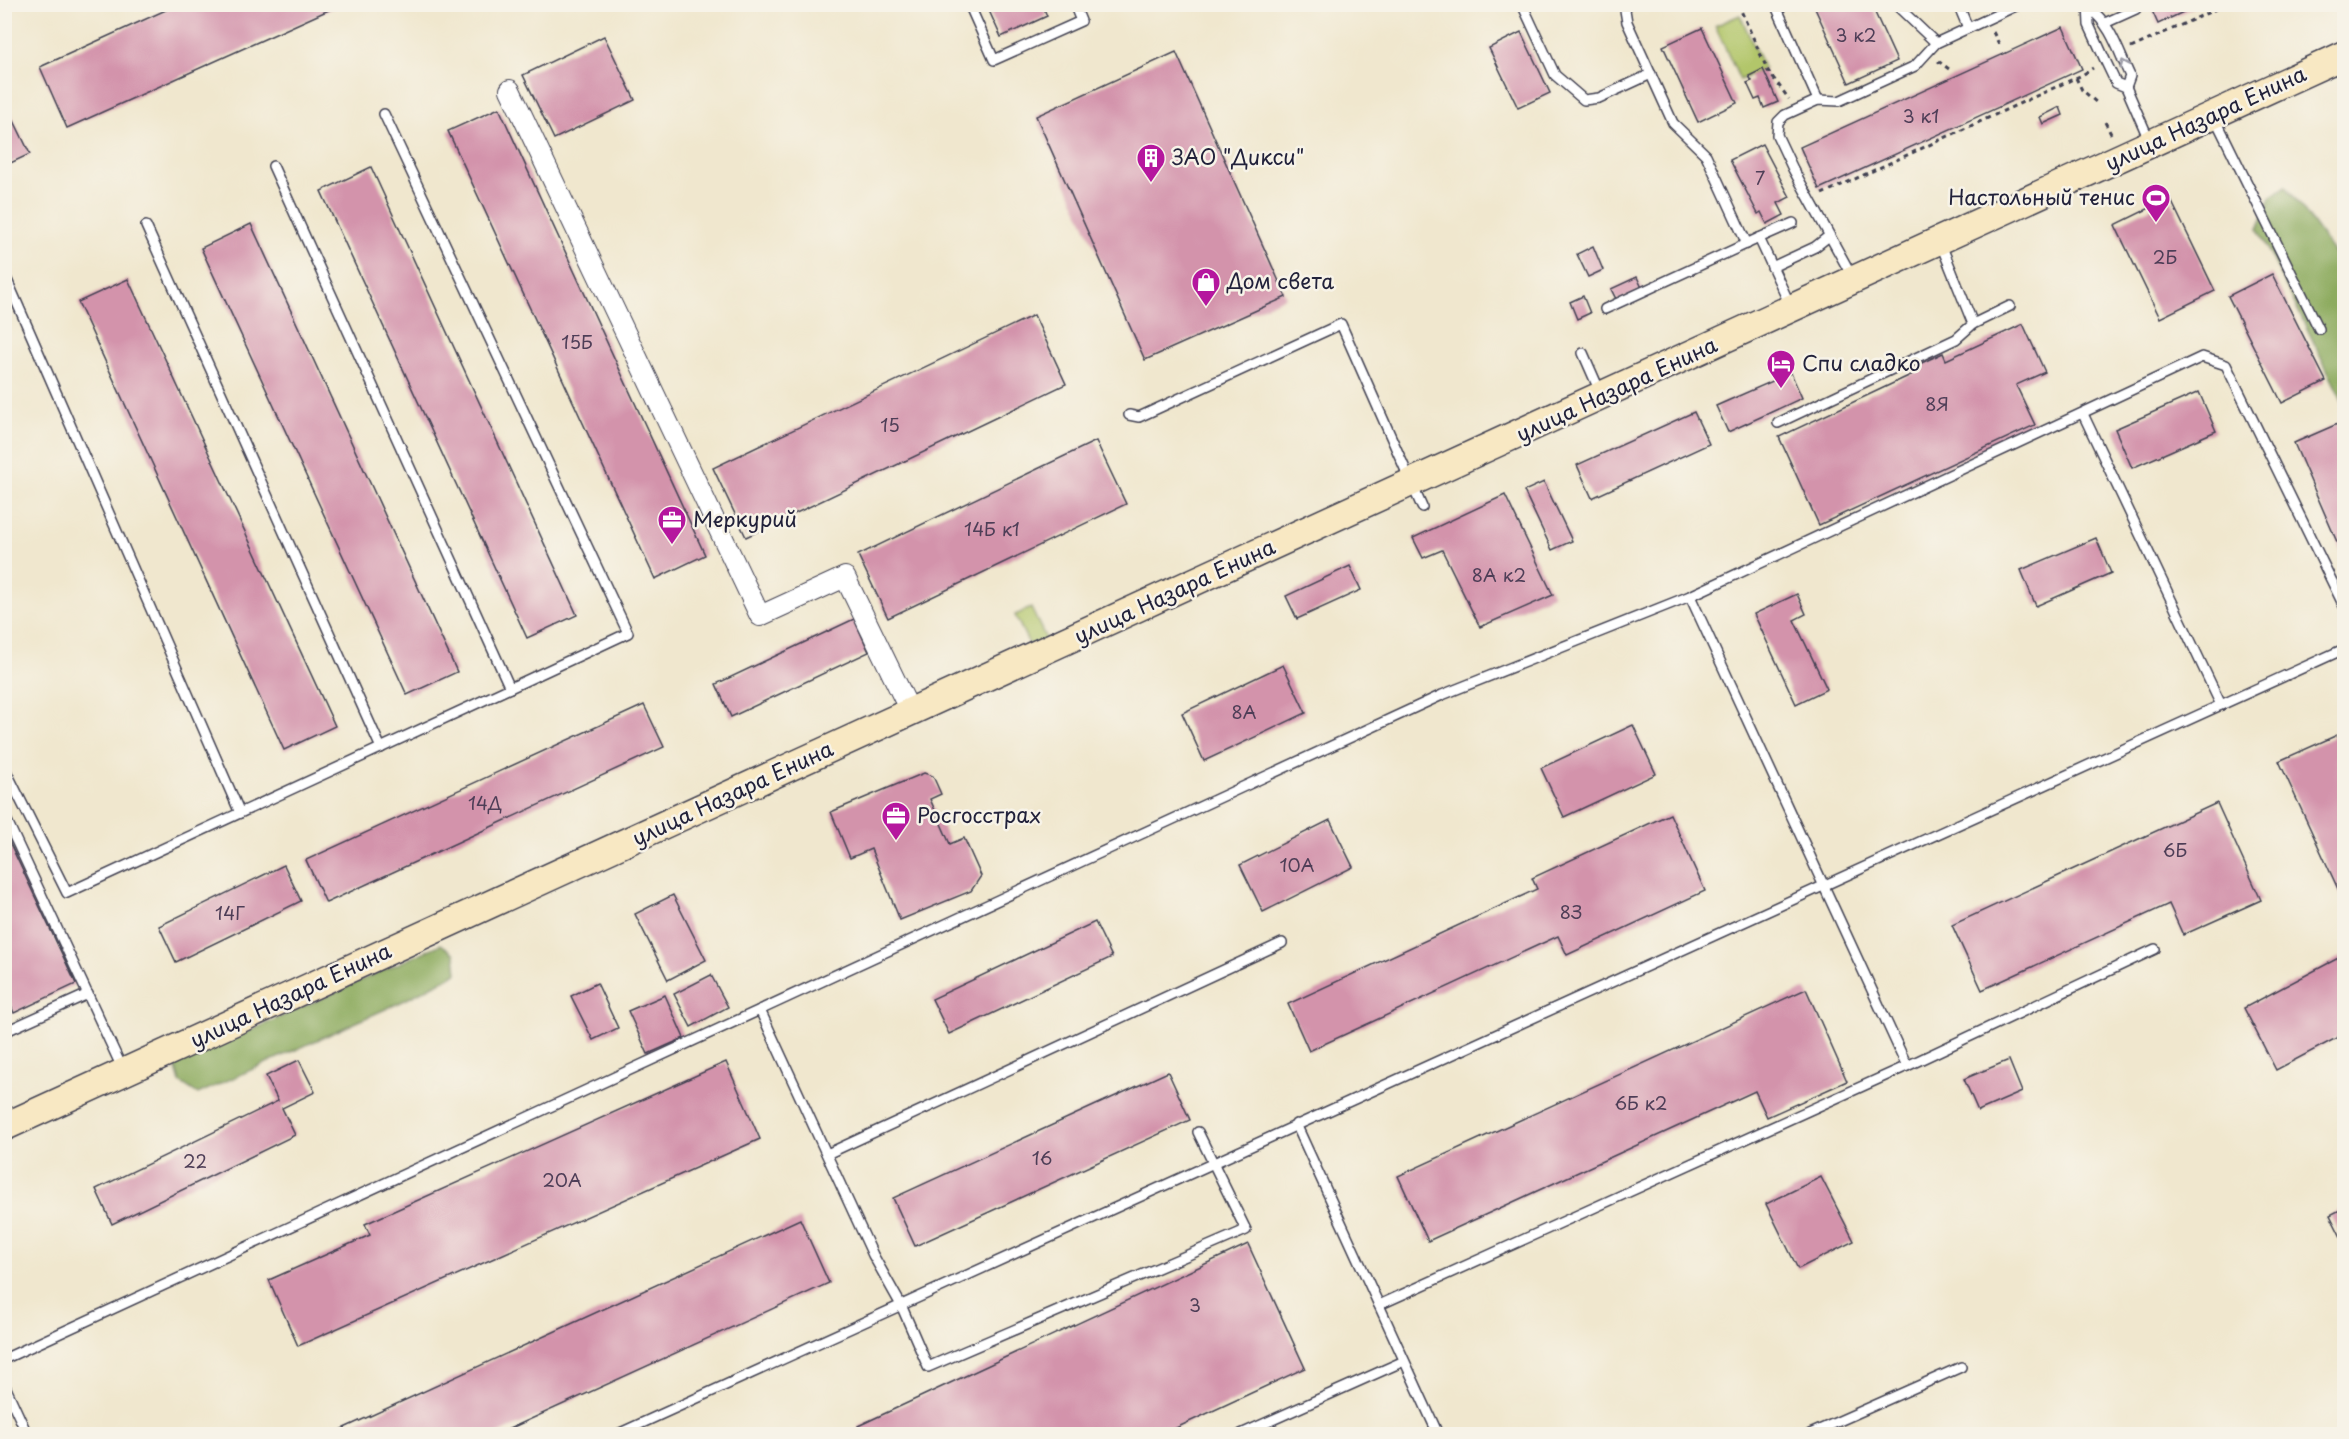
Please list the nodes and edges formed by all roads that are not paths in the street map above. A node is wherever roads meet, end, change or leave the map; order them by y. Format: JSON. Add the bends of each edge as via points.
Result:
{"nodes":[{"id":1,"x":969,"y":4,"type":"edge"},
{"id":2,"x":1074,"y":4,"type":"edge"},
{"id":3,"x":1522,"y":4,"type":"edge"},
{"id":4,"x":1623,"y":4,"type":"edge"},
{"id":5,"x":1775,"y":4,"type":"edge"},
{"id":6,"x":1895,"y":4,"type":"edge"},
{"id":7,"x":1958,"y":4,"type":"edge"},
{"id":8,"x":2020,"y":4,"type":"edge"},
{"id":9,"x":2089,"y":7,"type":"edge"},
{"id":10,"x":2136,"y":9,"type":"dead end"},
{"id":11,"x":2105,"y":23,"type":"junction"},
{"id":12,"x":1968,"y":28,"type":"junction"},
{"id":13,"x":1936,"y":43,"type":"junction"},
{"id":14,"x":2341,"y":65,"type":"edge"},
{"id":15,"x":1651,"y":75,"type":"junction"},
{"id":16,"x":2126,"y":87,"type":"junction"},
{"id":17,"x":510,"y":90,"type":"dead end"},
{"id":18,"x":1818,"y":100,"type":"junction"},
{"id":19,"x":384,"y":114,"type":"dead end"},
{"id":20,"x":2214,"y":116,"type":"junction"},
{"id":21,"x":2151,"y":144,"type":"junction"},
{"id":22,"x":273,"y":166,"type":"dead end"},
{"id":23,"x":1793,"y":223,"type":"dead end"},
{"id":24,"x":146,"y":226,"type":"dead end"},
{"id":25,"x":1829,"y":236,"type":"junction"},
{"id":26,"x":1759,"y":238,"type":"junction"},
{"id":27,"x":1940,"y":242,"type":"junction"},
{"id":28,"x":1747,"y":244,"type":"junction"},
{"id":29,"x":1772,"y":267,"type":"junction"},
{"id":30,"x":8,"y":280,"type":"dead end"},
{"id":31,"x":1854,"y":281,"type":"junction"},
{"id":32,"x":2010,"y":306,"type":"dead end"},
{"id":33,"x":1605,"y":309,"type":"dead end"},
{"id":34,"x":1792,"y":310,"type":"junction"},
{"id":35,"x":1973,"y":324,"type":"junction"},
{"id":36,"x":2319,"y":329,"type":"dead end"},
{"id":37,"x":1583,"y":353,"type":"dead end"},
{"id":38,"x":1602,"y":396,"type":"junction"},
{"id":39,"x":2083,"y":414,"type":"junction"},
{"id":40,"x":1129,"y":415,"type":"dead end"},
{"id":41,"x":1778,"y":423,"type":"dead end"},
{"id":42,"x":1417,"y":495,"type":"junction"},
{"id":43,"x":1690,"y":596,"type":"junction"},
{"id":44,"x":2344,"y":606,"type":"edge"},
{"id":45,"x":2344,"y":649,"type":"edge"},
{"id":46,"x":510,"y":688,"type":"junction"},
{"id":47,"x":2221,"y":705,"type":"junction"},
{"id":48,"x":911,"y":713,"type":"junction"},
{"id":49,"x":381,"y":747,"type":"junction"},
{"id":50,"x":4,"y":768,"type":"edge"},
{"id":51,"x":240,"y":813,"type":"junction"},
{"id":52,"x":7,"y":821,"type":"dead end"},
{"id":53,"x":1825,"y":887,"type":"junction"},
{"id":54,"x":1282,"y":943,"type":"dead end"},
{"id":55,"x":2155,"y":949,"type":"dead end"},
{"id":56,"x":88,"y":994,"type":"junction"},
{"id":57,"x":760,"y":1010,"type":"junction"},
{"id":58,"x":4,"y":1032,"type":"edge"},
{"id":59,"x":1907,"y":1066,"type":"junction"},
{"id":60,"x":124,"y":1072,"type":"junction"},
{"id":61,"x":1296,"y":1124,"type":"junction"},
{"id":62,"x":4,"y":1127,"type":"edge"},
{"id":63,"x":1198,"y":1132,"type":"dead end"},
{"id":64,"x":827,"y":1154,"type":"junction"},
{"id":65,"x":1213,"y":1162,"type":"junction"},
{"id":66,"x":901,"y":1305,"type":"junction"},
{"id":67,"x":1379,"y":1305,"type":"junction"},
{"id":68,"x":4,"y":1359,"type":"edge"},
{"id":69,"x":1404,"y":1361,"type":"junction"},
{"id":70,"x":1961,"y":1367,"type":"dead end"},
{"id":71,"x":4,"y":1384,"type":"edge"},
{"id":72,"x":27,"y":1434,"type":"edge"},
{"id":73,"x":618,"y":1434,"type":"edge"},
{"id":74,"x":1241,"y":1434,"type":"edge"},
{"id":75,"x":1438,"y":1434,"type":"edge"},
{"id":76,"x":1810,"y":1434,"type":"edge"}],
"edges":[{"from":1,"to":2,"type":"lane","via":[[994,60],[1081,21]]},
{"from":3,"to":15,"type":"lane","via":[[1555,75],[1584,100],[1599,98]]},
{"from":4,"to":15,"type":"lane"},
{"from":5,"to":18,"type":"lane"},
{"from":6,"to":13,"type":"lane"},
{"from":7,"to":12,"type":"lane"},
{"from":8,"to":12,"type":"lane"},
{"from":9,"to":11,"type":"lane"},
{"from":9,"to":16,"type":"lane","via":[[2090,25],[2102,54],[2116,83]]},
{"from":10,"to":11,"type":"lane"},
{"from":16,"to":11,"type":"lane","one_way":true,"via":[[2130,76]]},
{"from":12,"to":13,"type":"lane"},
{"from":13,"to":18,"type":"lane","via":[[1915,66],[1839,101]]},
{"from":14,"to":20,"type":"main road","name":"улица Назара Енина"},
{"from":15,"to":28,"type":"lane","via":[[1673,123],[1706,155]]},
{"from":16,"to":21,"type":"lane"},
{"from":17,"to":48,"type":"street","via":[[760,616],[845,577]]},
{"from":18,"to":25,"type":"lane","via":[[1785,116],[1776,128]]},
{"from":19,"to":46,"type":"lane","via":[[628,633]]},
{"from":20,"to":21,"type":"main road","name":"улица Назара Енина"},
{"from":20,"to":36,"type":"lane"},
{"from":21,"to":27,"type":"main road","name":"улица Назара Енина"},
{"from":22,"to":46,"type":"lane"},
{"from":23,"to":26,"type":"lane"},
{"from":24,"to":49,"type":"lane"},
{"from":25,"to":29,"type":"lane"},
{"from":25,"to":31,"type":"lane"},
{"from":26,"to":28,"type":"lane"},
{"from":26,"to":29,"type":"lane"},
{"from":27,"to":31,"type":"main road","name":"улица Назара Енина"},
{"from":27,"to":35,"type":"lane"},
{"from":28,"to":33,"type":"lane"},
{"from":29,"to":34,"type":"lane"},
{"from":30,"to":51,"type":"lane"},
{"from":31,"to":34,"type":"main road","name":"улица Назара Енина"},
{"from":32,"to":35,"type":"lane"},
{"from":34,"to":38,"type":"main road","name":"улица Назара Енина"},
{"from":35,"to":41,"type":"lane","via":[[1956,339]]},
{"from":37,"to":38,"type":"lane"},
{"from":38,"to":42,"type":"main road","name":"улица Назара Енина"},
{"from":39,"to":43,"type":"lane"},
{"from":39,"to":44,"type":"lane","via":[[2202,357],[2226,365]]},
{"from":39,"to":47,"type":"lane"},
{"from":40,"to":42,"type":"lane","via":[[1139,417],[1341,324]]},
{"from":42,"to":48,"type":"main road","name":"улица Назара Енина"},
{"from":43,"to":53,"type":"lane"},
{"from":43,"to":57,"type":"lane","via":[[1442,695]]},
{"from":45,"to":47,"type":"lane"},
{"from":46,"to":49,"type":"lane"},
{"from":47,"to":53,"type":"lane"},
{"from":48,"to":60,"type":"main road","name":"улица Назара Енина"},
{"from":49,"to":51,"type":"lane"},
{"from":50,"to":51,"type":"lane","via":[[67,893]]},
{"from":52,"to":56,"type":"lane"},
{"from":53,"to":59,"type":"lane"},
{"from":53,"to":61,"type":"lane"},
{"from":54,"to":64,"type":"lane"},
{"from":55,"to":59,"type":"lane"},
{"from":56,"to":58,"type":"lane"},
{"from":56,"to":60,"type":"lane"},
{"from":57,"to":64,"type":"lane"},
{"from":57,"to":68,"type":"lane"},
{"from":59,"to":67,"type":"lane"},
{"from":60,"to":62,"type":"main road","name":"улица Назара Енина"},
{"from":61,"to":65,"type":"lane"},
{"from":61,"to":67,"type":"lane"},
{"from":63,"to":65,"type":"lane"},
{"from":64,"to":66,"type":"lane","via":[[873,1255]]},
{"from":65,"to":66,"type":"lane"},
{"from":65,"to":66,"type":"lane","via":[[1246,1230],[928,1367]]},
{"from":66,"to":73,"type":"lane"},
{"from":67,"to":69,"type":"lane"},
{"from":69,"to":74,"type":"lane"},
{"from":69,"to":75,"type":"lane"},
{"from":70,"to":76,"type":"lane"},
{"from":71,"to":72,"type":"lane"}]}
